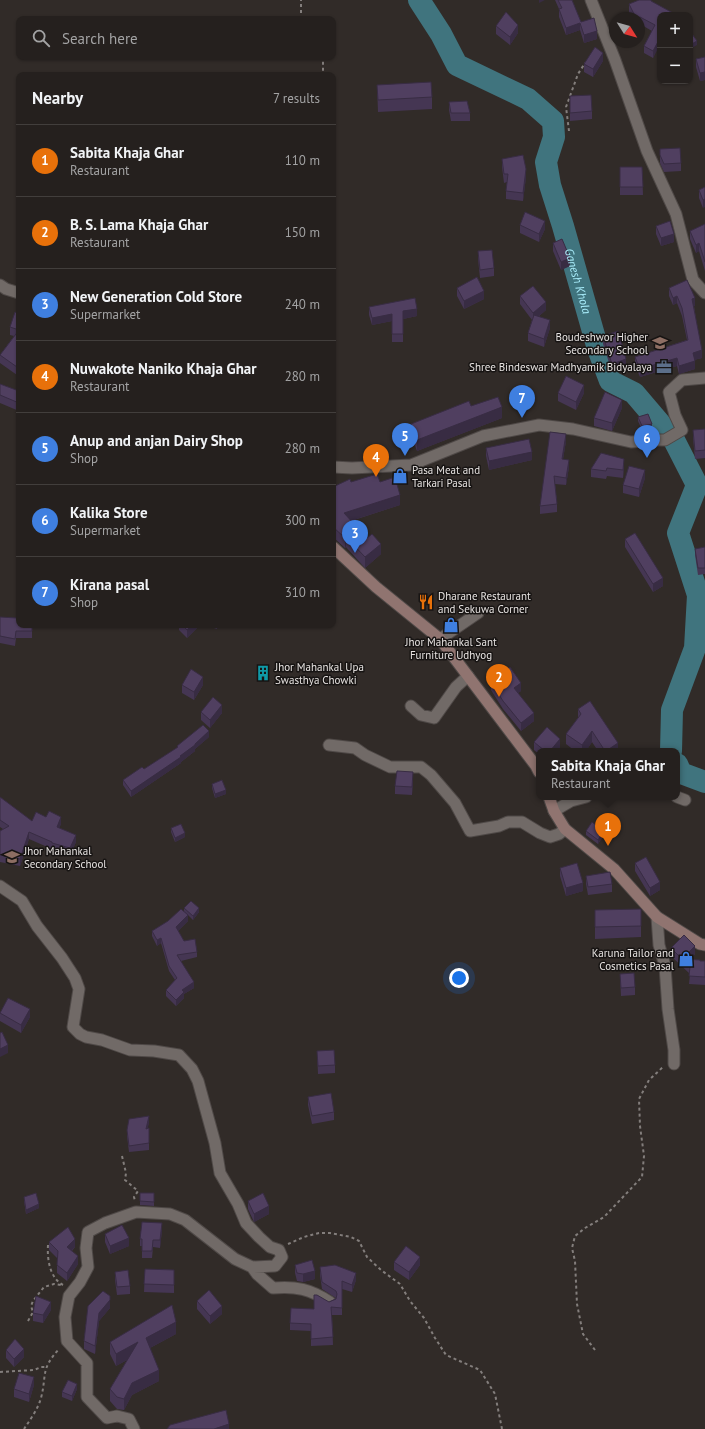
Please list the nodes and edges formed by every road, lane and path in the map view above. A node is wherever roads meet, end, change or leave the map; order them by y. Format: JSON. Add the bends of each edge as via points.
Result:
{"nodes":[{"id":1,"x":301,"y":0,"type":"edge"},
{"id":2,"x":591,"y":0,"type":"edge"},
{"id":3,"x":301,"y":16,"type":"edge"},
{"id":4,"x":323,"y":60,"type":"edge"},
{"id":5,"x":587,"y":60,"type":"edge"},
{"id":6,"x":323,"y":72,"type":"edge"},
{"id":7,"x":569,"y":131,"type":"dead end"},
{"id":8,"x":0,"y":285,"type":"edge"},
{"id":9,"x":16,"y":292,"type":"edge"},
{"id":10,"x":705,"y":293,"type":"edge"},
{"id":11,"x":705,"y":378,"type":"edge"},
{"id":12,"x":336,"y":467,"type":"edge"},
{"id":13,"x":336,"y":550,"type":"edge"},
{"id":14,"x":478,"y":613,"type":"dead end"},
{"id":15,"x":440,"y":639,"type":"junction"},
{"id":16,"x":468,"y":676,"type":"junction"},
{"id":17,"x":411,"y":706,"type":"dead end"},
{"id":18,"x":329,"y":745,"type":"dead end"},
{"id":19,"x":536,"y":766,"type":"edge"},
{"id":20,"x":550,"y":800,"type":"edge"},
{"id":21,"x":575,"y":800,"type":"edge"},
{"id":22,"x":554,"y":811,"type":"junction"},
{"id":23,"x":565,"y":829,"type":"junction"},
{"id":24,"x":0,"y":886,"type":"edge"},
{"id":25,"x":657,"y":917,"type":"junction"},
{"id":26,"x":705,"y":945,"type":"edge"},
{"id":27,"x":674,"y":1064,"type":"joint"},
{"id":28,"x":122,"y":1156,"type":"dead end"},
{"id":29,"x":136,"y":1212,"type":"junction"},
{"id":30,"x":48,"y":1246,"type":"edge"},
{"id":31,"x":279,"y":1250,"type":"junction"},
{"id":32,"x":252,"y":1267,"type":"junction"},
{"id":33,"x":80,"y":1282,"type":"junction"},
{"id":34,"x":62,"y":1285,"type":"junction"},
{"id":35,"x":330,"y":1302,"type":"edge"},
{"id":36,"x":28,"y":1321,"type":"dead end"},
{"id":37,"x":67,"y":1341,"type":"junction"},
{"id":38,"x":595,"y":1350,"type":"dead end"},
{"id":39,"x":46,"y":1367,"type":"junction"},
{"id":40,"x":0,"y":1372,"type":"edge"},
{"id":41,"x":24,"y":1429,"type":"edge"},
{"id":42,"x":134,"y":1429,"type":"edge"},
{"id":43,"x":502,"y":1429,"type":"edge"}],
"edges":[{"from":1,"to":3,"type":"path"},
{"from":2,"to":10,"type":"street","via":[[647,151],[676,214],[693,280]]},
{"from":4,"to":6,"type":"path"},
{"from":5,"to":7,"type":"path","via":[[578,74],[566,107]]},
{"from":8,"to":9,"type":"street"},
{"from":11,"to":12,"type":"street","via":[[682,380],[669,392],[682,430],[665,440],[631,442],[573,429],[539,425],[482,436],[411,465]]},
{"from":13,"to":15,"type":"main road","via":[[376,587]]},
{"from":14,"to":15,"type":"street"},
{"from":15,"to":16,"type":"main road"},
{"from":16,"to":17,"type":"street","via":[[456,687],[434,718],[421,715]]},
{"from":16,"to":19,"type":"main road"},
{"from":18,"to":23,"type":"street","via":[[355,748],[390,767],[421,767],[455,803],[470,832],[508,822],[522,822],[550,837]]},
{"from":20,"to":22,"type":"main road"},
{"from":21,"to":22,"type":"street"},
{"from":22,"to":23,"type":"main road"},
{"from":23,"to":25,"type":"main road","via":[[614,869]]},
{"from":24,"to":31,"type":"street","via":[[22,902],[76,978],[79,989],[73,1027],[80,1034],[130,1050],[179,1055],[192,1069],[198,1081],[215,1143],[220,1173],[246,1223],[270,1247]]},
{"from":25,"to":26,"type":"main road"},
{"from":25,"to":27,"type":"street","via":[[659,945],[665,966]]},
{"from":27,"to":38,"type":"path","via":[[662,1067],[648,1080],[640,1099],[644,1156],[642,1177],[604,1217],[575,1236],[572,1248],[577,1304],[583,1334]]},
{"from":28,"to":29,"type":"path","via":[[125,1180],[138,1191],[134,1197]]},
{"from":29,"to":32,"type":"street","via":[[170,1214],[185,1220],[235,1259]]},
{"from":29,"to":33,"type":"street","via":[[88,1232],[88,1267]]},
{"from":30,"to":34,"type":"path","via":[[47,1258],[53,1277]]},
{"from":31,"to":32,"type":"street","via":[[282,1257],[275,1266]]},
{"from":31,"to":43,"type":"path","via":[[291,1242],[319,1234],[330,1233],[359,1241],[367,1258],[400,1284],[446,1355],[480,1370],[495,1394]]},
{"from":32,"to":35,"type":"street","via":[[273,1288],[288,1286],[305,1289]]},
{"from":33,"to":34,"type":"path"},
{"from":33,"to":37,"type":"street","via":[[69,1296],[64,1317]]},
{"from":34,"to":36,"type":"path","via":[[44,1287],[32,1301],[33,1312]]},
{"from":37,"to":39,"type":"path"},
{"from":37,"to":42,"type":"street","via":[[87,1363],[88,1397],[107,1418],[117,1416],[129,1419]]},
{"from":39,"to":40,"type":"path"},
{"from":39,"to":41,"type":"path","via":[[41,1399]]}]}
